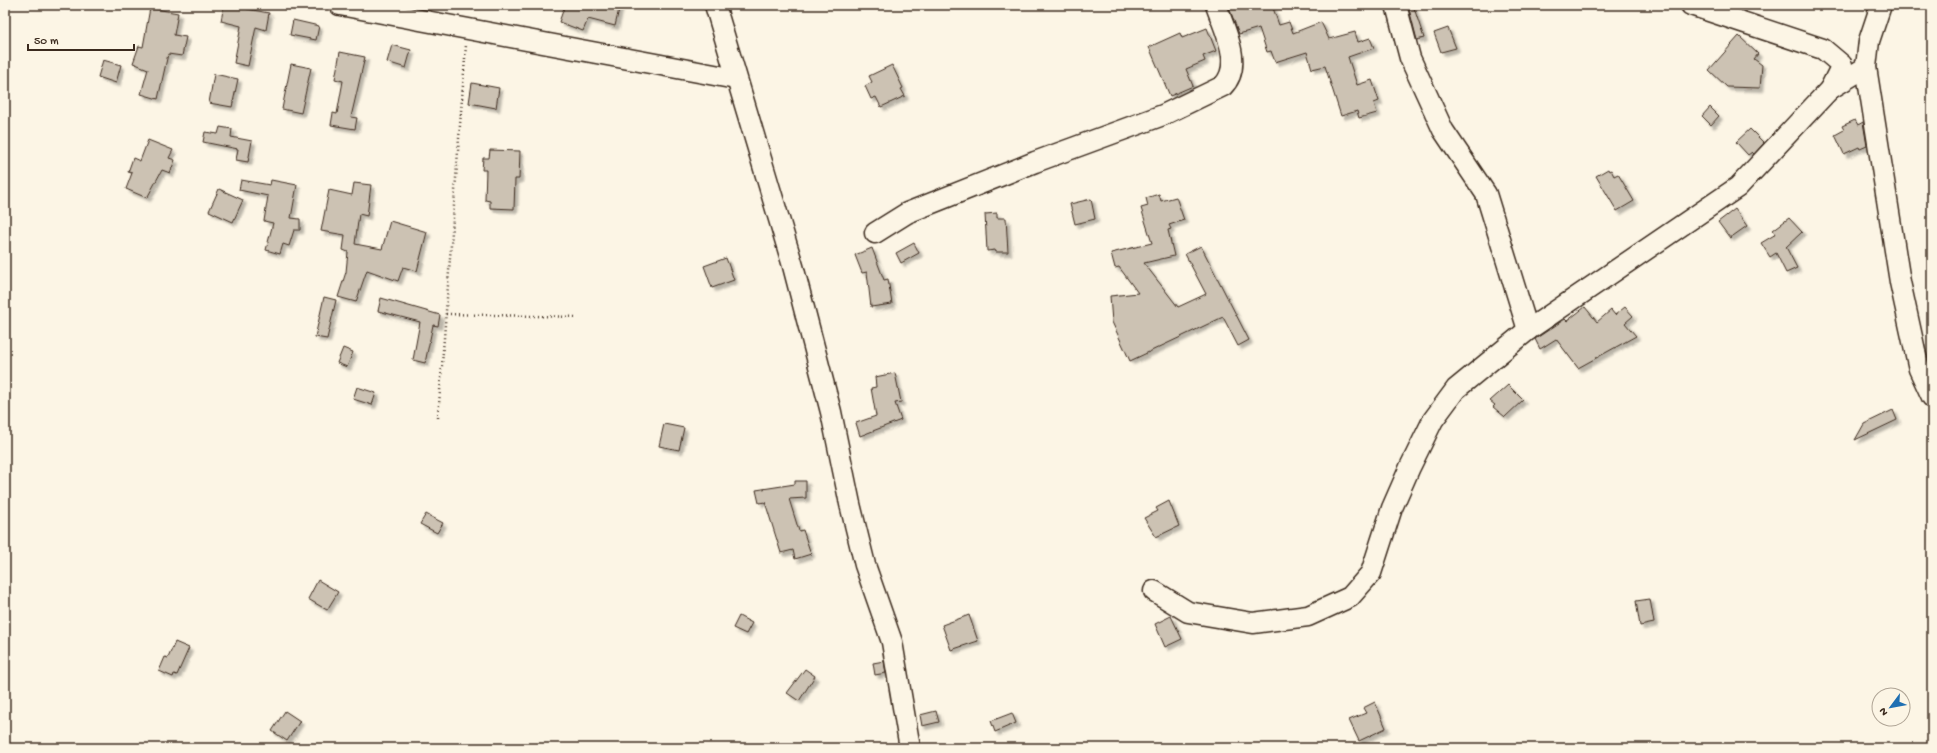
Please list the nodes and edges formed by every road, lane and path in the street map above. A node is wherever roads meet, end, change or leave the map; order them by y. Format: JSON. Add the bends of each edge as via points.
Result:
{"nodes":[{"id":1,"x":340,"y":5,"type":"edge"},
{"id":2,"x":716,"y":5,"type":"edge"},
{"id":3,"x":1216,"y":5,"type":"edge"},
{"id":4,"x":1396,"y":5,"type":"edge"},
{"id":5,"x":1691,"y":5,"type":"edge"},
{"id":6,"x":1881,"y":5,"type":"edge"},
{"id":7,"x":468,"y":29,"type":"junction"},
{"id":8,"x":1866,"y":66,"type":"junction"},
{"id":9,"x":736,"y":79,"type":"junction"},
{"id":10,"x":1830,"y":89,"type":"junction"},
{"id":11,"x":875,"y":233,"type":"dead end"},
{"id":12,"x":446,"y":314,"type":"junction"},
{"id":13,"x":577,"y":317,"type":"dead end"},
{"id":14,"x":1528,"y":330,"type":"junction"},
{"id":15,"x":1932,"y":397,"type":"edge"},
{"id":16,"x":438,"y":418,"type":"dead end"},
{"id":17,"x":1154,"y":591,"type":"dead end"},
{"id":18,"x":910,"y":748,"type":"edge"}],
"edges":[{"from":1,"to":7,"type":"street"},
{"from":2,"to":9,"type":"street"},
{"from":3,"to":11,"type":"street","via":[[1233,58],[1230,75],[1223,86],[1163,115],[907,213]]},
{"from":4,"to":14,"type":"street","via":[[1410,58],[1443,130],[1486,194]]},
{"from":5,"to":10,"type":"street","via":[[1823,49],[1842,65]]},
{"from":6,"to":8,"type":"street","via":[[1869,41]]},
{"from":7,"to":9,"type":"street"},
{"from":7,"to":12,"type":"path"},
{"from":8,"to":10,"type":"street"},
{"from":8,"to":15,"type":"street","via":[[1900,282],[1919,369]]},
{"from":9,"to":18,"type":"street","via":[[793,266],[831,412],[866,565],[892,642]]},
{"from":10,"to":14,"type":"street","via":[[1738,187]]},
{"from":12,"to":13,"type":"path"},
{"from":12,"to":16,"type":"path"},
{"from":14,"to":17,"type":"street","via":[[1456,388],[1432,420],[1392,508],[1370,573],[1350,597],[1308,616],[1253,623],[1188,612]]}]}
